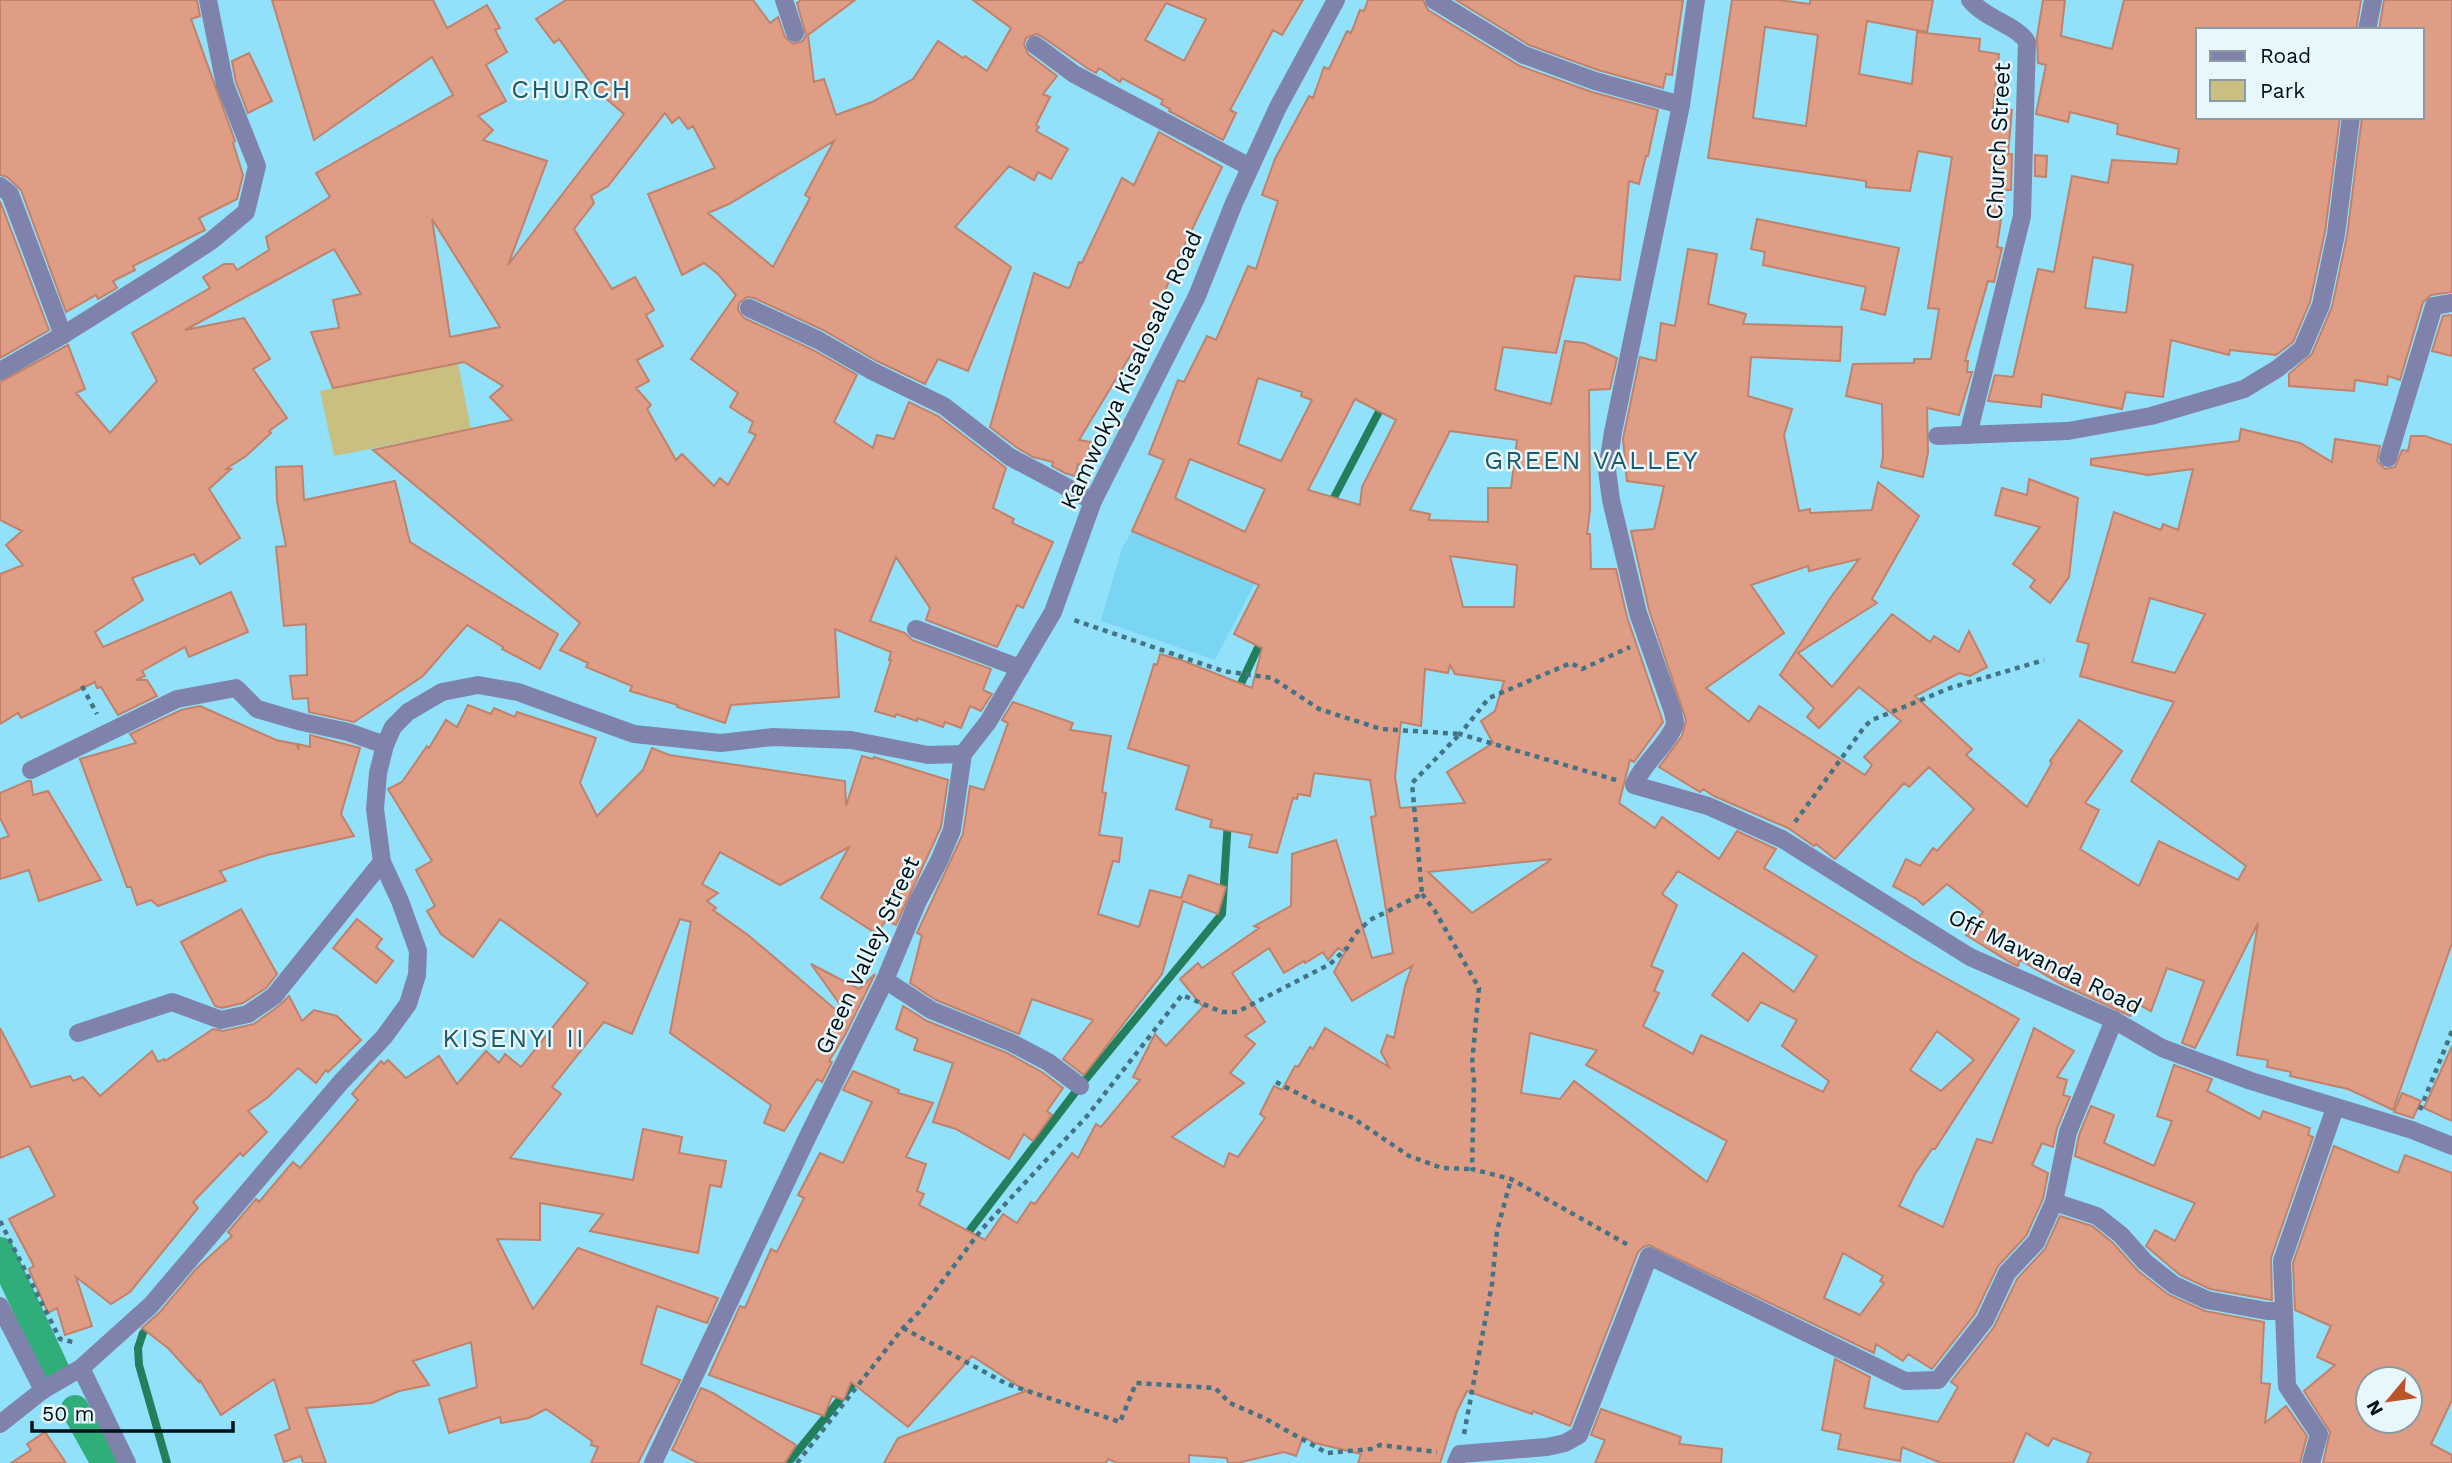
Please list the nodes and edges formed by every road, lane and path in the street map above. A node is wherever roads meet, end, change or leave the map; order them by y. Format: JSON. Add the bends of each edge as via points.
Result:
{"nodes":[{"id":1,"x":208,"y":0,"type":"edge"},
{"id":2,"x":784,"y":0,"type":"edge"},
{"id":3,"x":1336,"y":0,"type":"edge"},
{"id":4,"x":1434,"y":0,"type":"edge"},
{"id":5,"x":1696,"y":0,"type":"edge"},
{"id":6,"x":1970,"y":0,"type":"edge"},
{"id":7,"x":2373,"y":0,"type":"edge"},
{"id":8,"x":2367,"y":28,"type":"edge"},
{"id":9,"x":795,"y":33,"type":"dead end"},
{"id":10,"x":1035,"y":45,"type":"dead end"},
{"id":11,"x":1681,"y":105,"type":"junction"},
{"id":12,"x":2351,"y":119,"type":"edge"},
{"id":13,"x":1250,"y":167,"type":"junction"},
{"id":14,"x":0,"y":186,"type":"edge"},
{"id":15,"x":2452,"y":303,"type":"edge"},
{"id":16,"x":749,"y":307,"type":"dead end"},
{"id":17,"x":63,"y":335,"type":"junction"},
{"id":18,"x":0,"y":372,"type":"edge"},
{"id":19,"x":1968,"y":435,"type":"junction"},
{"id":20,"x":1937,"y":436,"type":"dead end"},
{"id":21,"x":2388,"y":458,"type":"dead end"},
{"id":22,"x":1093,"y":501,"type":"junction"},
{"id":23,"x":1053,"y":612,"type":"junction"},
{"id":24,"x":916,"y":629,"type":"dead end"},
{"id":25,"x":1646,"y":639,"type":"junction"},
{"id":26,"x":2044,"y":660,"type":"dead end"},
{"id":27,"x":1020,"y":668,"type":"junction"},
{"id":28,"x":82,"y":686,"type":"dead end"},
{"id":29,"x":107,"y":733,"type":"junction"},
{"id":30,"x":1460,"y":734,"type":"junction"},
{"id":31,"x":385,"y":745,"type":"junction"},
{"id":32,"x":962,"y":754,"type":"junction"},
{"id":33,"x":31,"y":770,"type":"dead end"},
{"id":34,"x":1634,"y":785,"type":"junction"},
{"id":35,"x":1782,"y":839,"type":"junction"},
{"id":36,"x":382,"y":862,"type":"junction"},
{"id":37,"x":1423,"y":894,"type":"junction"},
{"id":38,"x":885,"y":981,"type":"junction"},
{"id":39,"x":2114,"y":1020,"type":"junction"},
{"id":40,"x":2452,"y":1031,"type":"edge"},
{"id":41,"x":78,"y":1032,"type":"dead end"},
{"id":42,"x":1276,"y":1082,"type":"dead end"},
{"id":43,"x":1080,"y":1086,"type":"dead end"},
{"id":44,"x":2335,"y":1108,"type":"junction"},
{"id":45,"x":2412,"y":1130,"type":"junction"},
{"id":46,"x":2452,"y":1146,"type":"edge"},
{"id":47,"x":1472,"y":1169,"type":"junction"},
{"id":48,"x":1511,"y":1180,"type":"junction"},
{"id":49,"x":2054,"y":1202,"type":"junction"},
{"id":50,"x":0,"y":1221,"type":"edge"},
{"id":51,"x":1649,"y":1256,"type":"junction"},
{"id":52,"x":0,"y":1306,"type":"edge"},
{"id":53,"x":2284,"y":1311,"type":"junction"},
{"id":54,"x":903,"y":1328,"type":"junction"},
{"id":55,"x":101,"y":1350,"type":"junction"},
{"id":56,"x":81,"y":1368,"type":"junction"},
{"id":57,"x":43,"y":1390,"type":"junction"},
{"id":58,"x":0,"y":1424,"type":"edge"},
{"id":59,"x":1458,"y":1458,"type":"edge"},
{"id":60,"x":127,"y":1463,"type":"edge"},
{"id":61,"x":653,"y":1463,"type":"edge"},
{"id":62,"x":797,"y":1463,"type":"edge"},
{"id":63,"x":2311,"y":1463,"type":"edge"}],
"edges":[{"from":1,"to":17,"type":"street","via":[[225,85],[257,166],[246,212],[211,241]]},
{"from":2,"to":9,"type":"street"},
{"from":3,"to":13,"type":"street","name":"Kamwokya Kisalosalo Road"},
{"from":4,"to":11,"type":"street","via":[[1524,55]]},
{"from":5,"to":11,"type":"street"},
{"from":6,"to":19,"type":"street","name":"Church Street","via":[[1994,21],[2022,34],[2026,42],[2022,216]]},
{"from":7,"to":8,"type":"street"},
{"from":10,"to":13,"type":"street","via":[[1074,74]]},
{"from":11,"to":25,"type":"street","via":[[1608,470],[1611,500]]},
{"from":12,"to":19,"type":"street","via":[[2333,246],[2320,305],[2302,349],[2244,389],[2151,416],[2068,431]]},
{"from":13,"to":22,"type":"street","name":"Kamwokya Kisalosalo Road","via":[[1197,296]]},
{"from":14,"to":17,"type":"street","via":[[10,194]]},
{"from":15,"to":21,"type":"street","via":[[2434,306]]},
{"from":16,"to":22,"type":"street","via":[[944,406],[1010,457]]},
{"from":17,"to":18,"type":"street"},
{"from":19,"to":20,"type":"street"},
{"from":22,"to":23,"type":"street","name":"Kamwokya Kisalosalo Road"},
{"from":23,"to":27,"type":"street","name":"Kamwokya Kisalosalo Road"},
{"from":23,"to":30,"type":"path","via":[[1223,671],[1272,678],[1319,709],[1381,729]]},
{"from":24,"to":27,"type":"street"},
{"from":25,"to":30,"type":"path","via":[[1582,668],[1571,663],[1489,698]]},
{"from":25,"to":34,"type":"street","via":[[1675,723]]},
{"from":26,"to":35,"type":"path","via":[[1950,688],[1872,720]]},
{"from":27,"to":32,"type":"street","name":"Kamwokya Kisalosalo Road","via":[[988,722]]},
{"from":28,"to":29,"type":"path"},
{"from":29,"to":31,"type":"street","via":[[177,699],[236,688],[257,709]]},
{"from":29,"to":33,"type":"street"},
{"from":30,"to":34,"type":"path"},
{"from":30,"to":37,"type":"path","via":[[1412,783]]},
{"from":31,"to":32,"type":"street","via":[[393,727],[408,712],[442,692],[478,685],[517,692],[634,734],[721,743],[773,737],[851,740],[928,755]]},
{"from":31,"to":36,"type":"street","via":[[376,809]]},
{"from":32,"to":38,"type":"street","name":"Green Valley Street","via":[[952,830]]},
{"from":34,"to":35,"type":"street","name":"Off Mawanda Road","via":[[1708,806]]},
{"from":35,"to":39,"type":"street","name":"Off Mawanda Road","via":[[1970,957]]},
{"from":36,"to":41,"type":"street","via":[[274,996],[248,1013],[221,1020],[172,1002]]},
{"from":36,"to":55,"type":"street","via":[[418,951],[408,1004],[151,1305]]},
{"from":37,"to":47,"type":"path","via":[[1479,988],[1472,1064]]},
{"from":37,"to":54,"type":"path","via":[[1370,920],[1330,964],[1237,1012],[1222,1012],[1182,995],[1088,1115],[982,1229]]},
{"from":38,"to":43,"type":"street","via":[[931,1010],[1048,1062]]},
{"from":38,"to":61,"type":"street","name":"Green Valley Street"},
{"from":39,"to":44,"type":"street","name":"Off Mawanda Road","via":[[2162,1048]]},
{"from":39,"to":49,"type":"street","via":[[2068,1132]]},
{"from":40,"to":45,"type":"path"},
{"from":42,"to":47,"type":"path","via":[[1353,1118],[1409,1156],[1442,1168]]},
{"from":44,"to":45,"type":"street","name":"Off Mawanda Road"},
{"from":44,"to":53,"type":"street","via":[[2282,1261]]},
{"from":45,"to":46,"type":"street","name":"Off Mawanda Road"},
{"from":47,"to":48,"type":"path"},
{"from":48,"to":51,"type":"path"},
{"from":48,"to":59,"type":"path","via":[[1497,1231],[1492,1284]]},
{"from":49,"to":51,"type":"street","via":[[2036,1242],[2007,1273],[1984,1320],[1938,1380],[1905,1381]]},
{"from":49,"to":53,"type":"street","via":[[2097,1216],[2174,1285],[2207,1300]]},
{"from":50,"to":55,"type":"path","via":[[60,1339]]},
{"from":51,"to":59,"type":"street","via":[[1579,1435],[1547,1447]]},
{"from":52,"to":57,"type":"street"},
{"from":53,"to":63,"type":"street","via":[[2287,1386],[2319,1434]]},
{"from":54,"to":59,"type":"path","via":[[1007,1384],[1120,1422],[1136,1383],[1215,1388],[1230,1403],[1327,1453],[1380,1444]]},
{"from":54,"to":62,"type":"path"},
{"from":55,"to":56,"type":"street"},
{"from":56,"to":57,"type":"street"},
{"from":56,"to":60,"type":"street"},
{"from":57,"to":58,"type":"street"}]}
